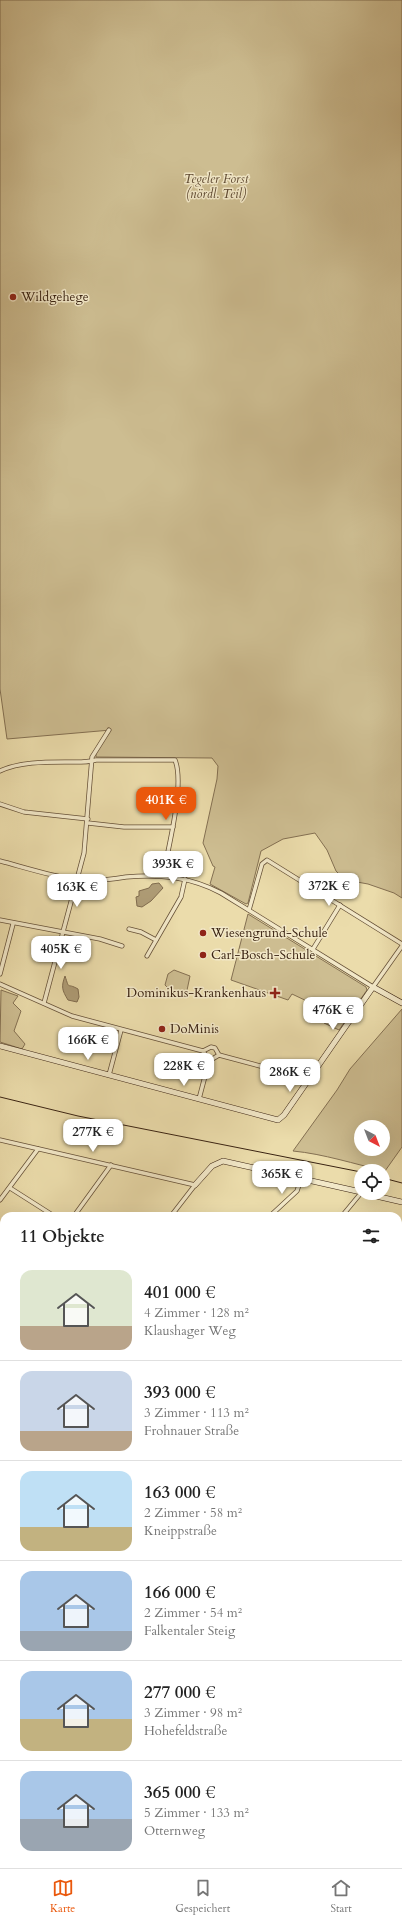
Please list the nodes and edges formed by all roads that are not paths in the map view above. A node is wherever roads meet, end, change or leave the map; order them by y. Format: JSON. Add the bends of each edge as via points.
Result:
{"nodes":[{"id":1,"x":109,"y":730,"type":"dead end"},
{"id":2,"x":92,"y":761,"type":"junction"},
{"id":3,"x":0,"y":771,"type":"edge"},
{"id":4,"x":0,"y":804,"type":"edge"},
{"id":5,"x":88,"y":821,"type":"junction"},
{"id":6,"x":173,"y":827,"type":"junction"},
{"id":7,"x":0,"y":861,"type":"edge"},
{"id":8,"x":163,"y":876,"type":"junction"},
{"id":9,"x":77,"y":879,"type":"junction"},
{"id":10,"x":185,"y":880,"type":"junction"},
{"id":11,"x":340,"y":905,"type":"junction"},
{"id":12,"x":249,"y":910,"type":"junction"},
{"id":13,"x":0,"y":920,"type":"edge"},
{"id":14,"x":13,"y":924,"type":"junction"},
{"id":15,"x":129,"y":929,"type":"dead end"},
{"id":16,"x":62,"y":933,"type":"junction"},
{"id":17,"x":156,"y":940,"type":"junction"},
{"id":18,"x":402,"y":945,"type":"edge"},
{"id":19,"x":122,"y":946,"type":"dead end"},
{"id":20,"x":313,"y":949,"type":"junction"},
{"id":21,"x":147,"y":956,"type":"dead end"},
{"id":22,"x":0,"y":974,"type":"edge"},
{"id":23,"x":0,"y":984,"type":"edge"},
{"id":24,"x":374,"y":987,"type":"junction"},
{"id":25,"x":44,"y":1003,"type":"junction"},
{"id":26,"x":402,"y":1003,"type":"edge"},
{"id":27,"x":121,"y":1030,"type":"junction"},
{"id":28,"x":0,"y":1046,"type":"edge"},
{"id":29,"x":203,"y":1051,"type":"junction"},
{"id":30,"x":219,"y":1055,"type":"junction"},
{"id":31,"x":209,"y":1061,"type":"junction"},
{"id":32,"x":109,"y":1075,"type":"junction"},
{"id":33,"x":309,"y":1079,"type":"junction"},
{"id":34,"x":199,"y":1100,"type":"junction"},
{"id":35,"x":0,"y":1140,"type":"edge"},
{"id":36,"x":38,"y":1149,"type":"junction"},
{"id":37,"x":111,"y":1165,"type":"junction"},
{"id":38,"x":301,"y":1179,"type":"junction"},
{"id":39,"x":195,"y":1185,"type":"junction"},
{"id":40,"x":10,"y":1188,"type":"junction"},
{"id":41,"x":354,"y":1191,"type":"edge"},
{"id":42,"x":390,"y":1199,"type":"edge"},
{"id":43,"x":0,"y":1200,"type":"edge"},
{"id":44,"x":356,"y":1200,"type":"edge"},
{"id":45,"x":402,"y":1202,"type":"edge"},
{"id":46,"x":48,"y":1212,"type":"edge"},
{"id":47,"x":77,"y":1212,"type":"edge"},
{"id":48,"x":174,"y":1212,"type":"edge"},
{"id":49,"x":274,"y":1212,"type":"edge"},
{"id":50,"x":345,"y":1212,"type":"edge"}],
"edges":[{"from":1,"to":2,"type":"street","via":[[93,755]]},
{"from":2,"to":3,"type":"street","via":[[37,762],[16,765]]},
{"from":2,"to":5,"type":"street"},
{"from":2,"to":6,"type":"street","via":[[175,760],[177,786]]},
{"from":4,"to":5,"type":"street","via":[[24,812]]},
{"from":5,"to":6,"type":"street","via":[[124,827]]},
{"from":5,"to":9,"type":"street","via":[[84,853]]},
{"from":6,"to":8,"type":"street"},
{"from":7,"to":9,"type":"street"},
{"from":8,"to":9,"type":"street"},
{"from":8,"to":10,"type":"street"},
{"from":9,"to":16,"type":"street"},
{"from":10,"to":12,"type":"street","via":[[215,890]]},
{"from":10,"to":17,"type":"street","via":[[181,897]]},
{"from":11,"to":12,"type":"street","via":[[267,860],[262,864]]},
{"from":11,"to":18,"type":"street"},
{"from":11,"to":20,"type":"street"},
{"from":12,"to":20,"type":"street"},
{"from":13,"to":14,"type":"street"},
{"from":14,"to":16,"type":"street"},
{"from":14,"to":22,"type":"street"},
{"from":15,"to":17,"type":"street"},
{"from":16,"to":19,"type":"street"},
{"from":16,"to":25,"type":"street"},
{"from":17,"to":21,"type":"street"},
{"from":18,"to":24,"type":"street"},
{"from":20,"to":24,"type":"street"},
{"from":23,"to":25,"type":"street"},
{"from":24,"to":26,"type":"street"},
{"from":24,"to":33,"type":"street"},
{"from":25,"to":27,"type":"street","via":[[72,1016]]},
{"from":27,"to":29,"type":"street"},
{"from":27,"to":32,"type":"street"},
{"from":28,"to":32,"type":"street"},
{"from":29,"to":30,"type":"street","via":[[215,1048]]},
{"from":29,"to":31,"type":"street"},
{"from":30,"to":31,"type":"street"},
{"from":30,"to":33,"type":"street"},
{"from":31,"to":34,"type":"street"},
{"from":32,"to":34,"type":"street"},
{"from":33,"to":34,"type":"street","via":[[284,1116],[278,1120]]},
{"from":35,"to":36,"type":"street"},
{"from":36,"to":37,"type":"street"},
{"from":36,"to":40,"type":"street"},
{"from":37,"to":39,"type":"street"},
{"from":37,"to":47,"type":"street"},
{"from":38,"to":39,"type":"street","via":[[221,1162],[209,1168]]},
{"from":38,"to":41,"type":"street"},
{"from":38,"to":49,"type":"street","via":[[297,1191]]},
{"from":39,"to":48,"type":"street"},
{"from":40,"to":43,"type":"street"},
{"from":40,"to":46,"type":"street"},
{"from":42,"to":45,"type":"street"},
{"from":44,"to":50,"type":"street"}]}
